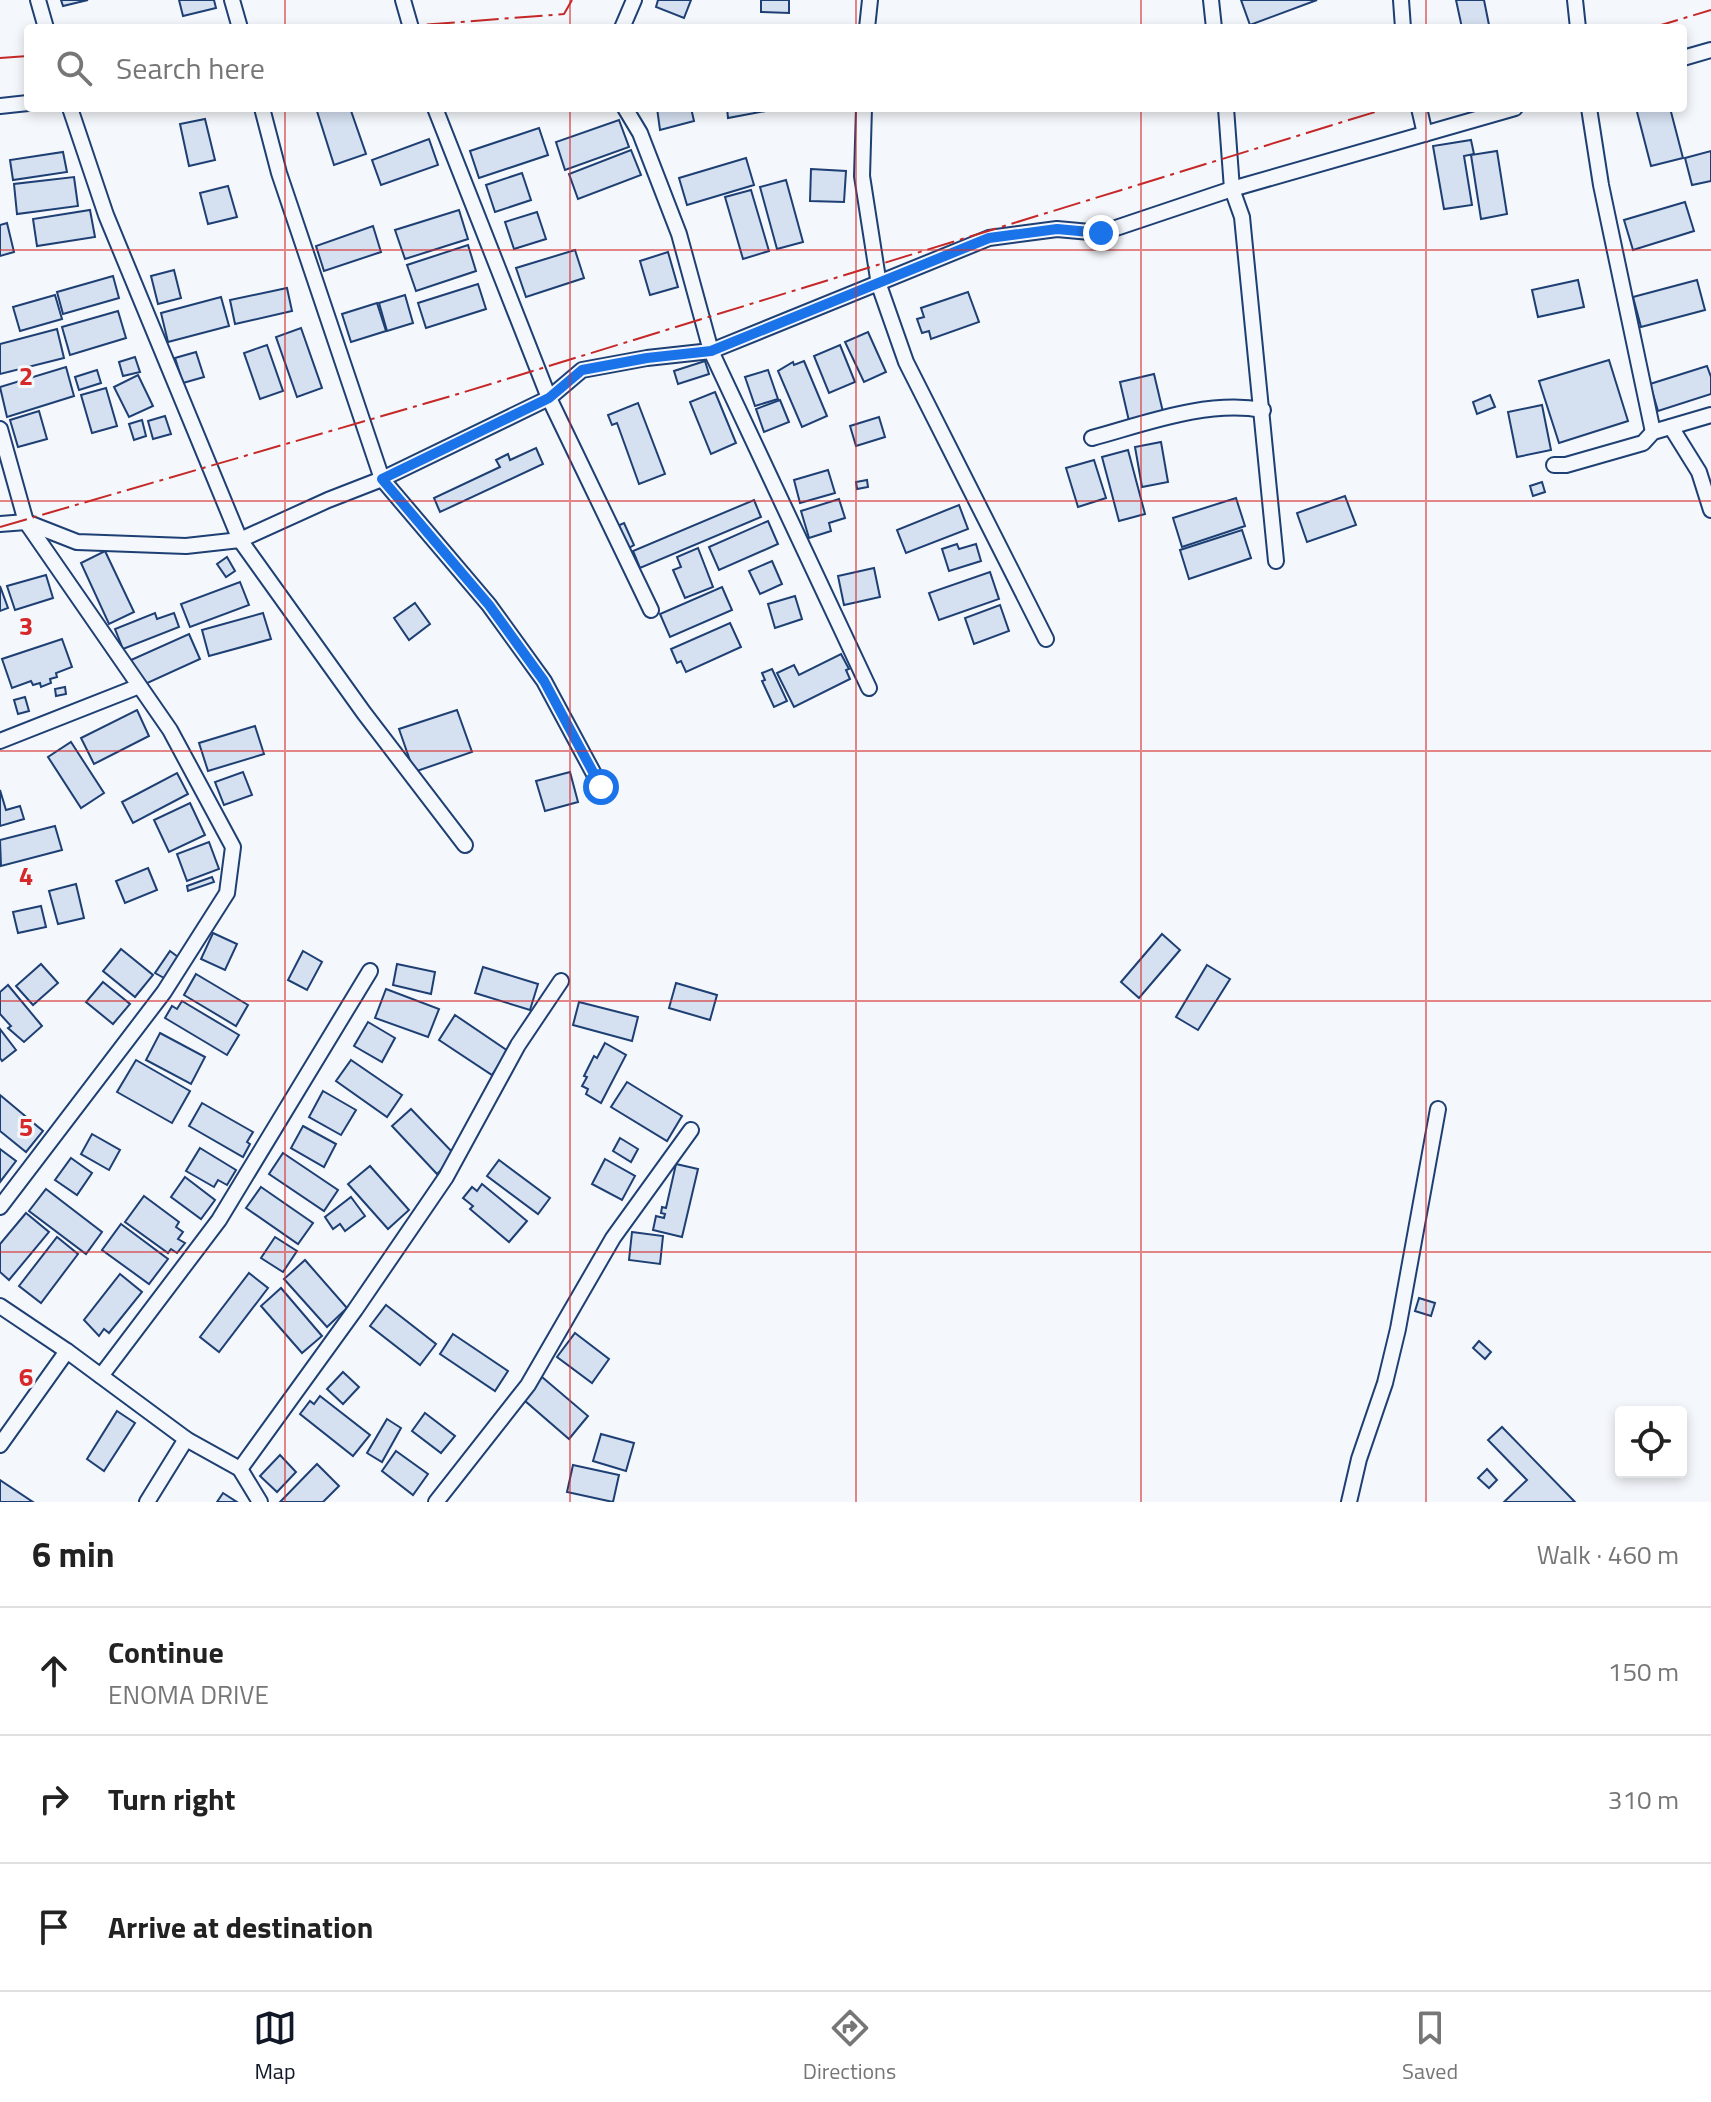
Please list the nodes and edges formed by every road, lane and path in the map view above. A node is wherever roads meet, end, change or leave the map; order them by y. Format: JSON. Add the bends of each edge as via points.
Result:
{"nodes":[{"id":1,"x":38,"y":0,"type":"edge"},
{"id":2,"x":232,"y":0,"type":"edge"},
{"id":3,"x":403,"y":0,"type":"edge"},
{"id":4,"x":634,"y":0,"type":"edge"},
{"id":5,"x":870,"y":0,"type":"edge"},
{"id":6,"x":1211,"y":0,"type":"edge"},
{"id":7,"x":1401,"y":0,"type":"edge"},
{"id":8,"x":1575,"y":0,"type":"edge"},
{"id":9,"x":45,"y":24,"type":"edge"},
{"id":10,"x":239,"y":24,"type":"edge"},
{"id":11,"x":410,"y":24,"type":"edge"},
{"id":12,"x":624,"y":24,"type":"edge"},
{"id":13,"x":867,"y":24,"type":"edge"},
{"id":14,"x":1214,"y":24,"type":"edge"},
{"id":15,"x":1403,"y":24,"type":"edge"},
{"id":16,"x":1578,"y":24,"type":"edge"},
{"id":17,"x":1711,"y":50,"type":"edge"},
{"id":18,"x":1687,"y":57,"type":"edge"},
{"id":19,"x":24,"y":103,"type":"edge"},
{"id":20,"x":0,"y":106,"type":"edge"},
{"id":21,"x":71,"y":112,"type":"edge"},
{"id":22,"x":263,"y":112,"type":"edge"},
{"id":23,"x":437,"y":112,"type":"edge"},
{"id":24,"x":627,"y":112,"type":"edge"},
{"id":25,"x":864,"y":112,"type":"edge"},
{"id":26,"x":1226,"y":112,"type":"edge"},
{"id":27,"x":1420,"y":112,"type":"edge"},
{"id":28,"x":1501,"y":112,"type":"edge"},
{"id":29,"x":1590,"y":112,"type":"edge"},
{"id":30,"x":1425,"y":134,"type":"junction"},
{"id":31,"x":1232,"y":189,"type":"junction"},
{"id":32,"x":879,"y":285,"type":"junction"},
{"id":33,"x":711,"y":351,"type":"junction"},
{"id":34,"x":549,"y":398,"type":"junction"},
{"id":35,"x":1263,"y":410,"type":"junction"},
{"id":36,"x":1711,"y":415,"type":"edge"},
{"id":37,"x":1671,"y":427,"type":"junction"},
{"id":38,"x":0,"y":429,"type":"edge"},
{"id":39,"x":1653,"y":432,"type":"junction"},
{"id":40,"x":1092,"y":438,"type":"dead end"},
{"id":41,"x":1554,"y":465,"type":"dead end"},
{"id":42,"x":382,"y":479,"type":"junction"},
{"id":43,"x":1711,"y":510,"type":"edge"},
{"id":44,"x":26,"y":522,"type":"junction"},
{"id":45,"x":0,"y":524,"type":"edge"},
{"id":46,"x":240,"y":540,"type":"junction"},
{"id":47,"x":1276,"y":561,"type":"dead end"},
{"id":48,"x":651,"y":610,"type":"dead end"},
{"id":49,"x":1046,"y":639,"type":"dead end"},
{"id":50,"x":137,"y":687,"type":"junction"},
{"id":51,"x":869,"y":688,"type":"dead end"},
{"id":52,"x":0,"y":741,"type":"edge"},
{"id":53,"x":601,"y":787,"type":"dead end"},
{"id":54,"x":465,"y":845,"type":"dead end"},
{"id":55,"x":370,"y":971,"type":"dead end"},
{"id":56,"x":561,"y":981,"type":"dead end"},
{"id":57,"x":1438,"y":1109,"type":"dead end"},
{"id":58,"x":691,"y":1130,"type":"dead end"},
{"id":59,"x":0,"y":1207,"type":"edge"},
{"id":60,"x":0,"y":1306,"type":"edge"},
{"id":61,"x":67,"y":1351,"type":"junction"},
{"id":62,"x":101,"y":1376,"type":"junction"},
{"id":63,"x":186,"y":1439,"type":"junction"},
{"id":64,"x":0,"y":1445,"type":"edge"},
{"id":65,"x":240,"y":1469,"type":"junction"},
{"id":66,"x":147,"y":1502,"type":"edge"},
{"id":67,"x":260,"y":1502,"type":"edge"},
{"id":68,"x":436,"y":1502,"type":"edge"},
{"id":69,"x":1349,"y":1502,"type":"edge"}],
"edges":[{"from":1,"to":9,"type":"street"},
{"from":2,"to":10,"type":"street"},
{"from":3,"to":11,"type":"street"},
{"from":4,"to":12,"type":"street"},
{"from":5,"to":13,"type":"street"},
{"from":6,"to":14,"type":"street"},
{"from":7,"to":15,"type":"street"},
{"from":8,"to":16,"type":"street"},
{"from":17,"to":18,"type":"street"},
{"from":19,"to":20,"type":"street"},
{"from":21,"to":46,"type":"street","via":[[106,215]]},
{"from":22,"to":42,"type":"street"},
{"from":23,"to":34,"type":"street"},
{"from":24,"to":33,"type":"street","via":[[679,234]]},
{"from":25,"to":32,"type":"street","via":[[862,176]]},
{"from":26,"to":31,"type":"street"},
{"from":27,"to":30,"type":"street"},
{"from":28,"to":30,"type":"street"},
{"from":29,"to":39,"type":"street"},
{"from":30,"to":31,"type":"street"},
{"from":31,"to":32,"type":"street","via":[[1101,233],[1057,229],[989,238]]},
{"from":31,"to":35,"type":"street","via":[[1242,217]]},
{"from":32,"to":33,"type":"street"},
{"from":32,"to":49,"type":"street","via":[[906,362]]},
{"from":33,"to":34,"type":"street","via":[[582,370]]},
{"from":33,"to":51,"type":"street"},
{"from":34,"to":42,"type":"street"},
{"from":34,"to":48,"type":"street"},
{"from":35,"to":40,"type":"street","via":[[1238,406],[1174,416]]},
{"from":35,"to":47,"type":"street"},
{"from":36,"to":37,"type":"street"},
{"from":37,"to":39,"type":"street"},
{"from":37,"to":43,"type":"street","via":[[1699,472]]},
{"from":38,"to":44,"type":"street"},
{"from":39,"to":41,"type":"street","via":[[1643,443]]},
{"from":42,"to":46,"type":"street"},
{"from":42,"to":53,"type":"street","via":[[489,605],[544,681]]},
{"from":44,"to":45,"type":"street"},
{"from":44,"to":46,"type":"street","via":[[77,542],[186,546]]},
{"from":44,"to":50,"type":"street"},
{"from":46,"to":54,"type":"street"},
{"from":50,"to":52,"type":"street"},
{"from":50,"to":59,"type":"street","via":[[170,730],[233,847],[227,893],[164,992]]},
{"from":55,"to":62,"type":"street","via":[[219,1220]]},
{"from":56,"to":65,"type":"street","via":[[518,1045],[446,1177]]},
{"from":57,"to":69,"type":"street","via":[[1398,1329]]},
{"from":58,"to":68,"type":"street","via":[[613,1238],[528,1385]]},
{"from":60,"to":61,"type":"street"},
{"from":61,"to":62,"type":"street"},
{"from":61,"to":64,"type":"street"},
{"from":62,"to":63,"type":"street"},
{"from":63,"to":65,"type":"street"},
{"from":63,"to":66,"type":"street"},
{"from":65,"to":67,"type":"street"}]}
